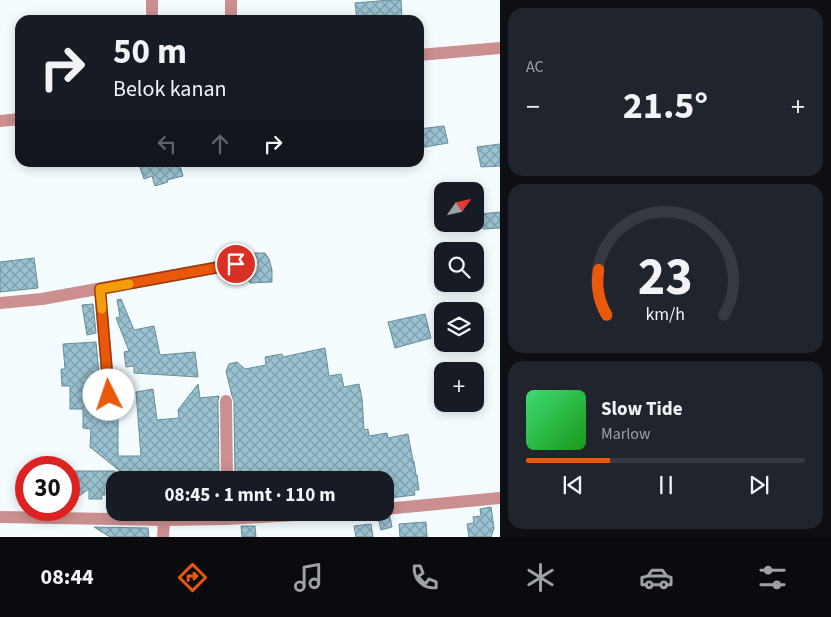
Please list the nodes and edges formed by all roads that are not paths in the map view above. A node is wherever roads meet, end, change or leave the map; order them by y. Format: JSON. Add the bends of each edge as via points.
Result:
{"nodes":[{"id":1,"x":152,"y":0,"type":"edge"},
{"id":2,"x":231,"y":0,"type":"edge"},
{"id":3,"x":152,"y":15,"type":"edge"},
{"id":4,"x":232,"y":15,"type":"edge"},
{"id":5,"x":500,"y":48,"type":"edge"},
{"id":6,"x":424,"y":55,"type":"edge"},
{"id":7,"x":15,"y":120,"type":"edge"},
{"id":8,"x":0,"y":121,"type":"edge"},
{"id":9,"x":236,"y":264,"type":"dead end"},
{"id":10,"x":100,"y":289,"type":"junction"},
{"id":11,"x":0,"y":303,"type":"edge"},
{"id":12,"x":109,"y":395,"type":"dead end"},
{"id":13,"x":226,"y":401,"type":"dead end"},
{"id":14,"x":227,"y":471,"type":"edge"},
{"id":15,"x":500,"y":498,"type":"edge"},
{"id":16,"x":394,"y":508,"type":"edge"},
{"id":17,"x":0,"y":517,"type":"edge"},
{"id":18,"x":106,"y":519,"type":"edge"},
{"id":19,"x":164,"y":521,"type":"edge"},
{"id":20,"x":163,"y":537,"type":"edge"}],
"edges":[{"from":1,"to":3,"type":"street"},
{"from":2,"to":4,"type":"street"},
{"from":5,"to":6,"type":"street"},
{"from":7,"to":8,"type":"street"},
{"from":9,"to":10,"type":"street"},
{"from":10,"to":11,"type":"street"},
{"from":10,"to":12,"type":"street"},
{"from":13,"to":14,"type":"street"},
{"from":15,"to":16,"type":"street"},
{"from":17,"to":18,"type":"street"},
{"from":19,"to":20,"type":"street"}]}
